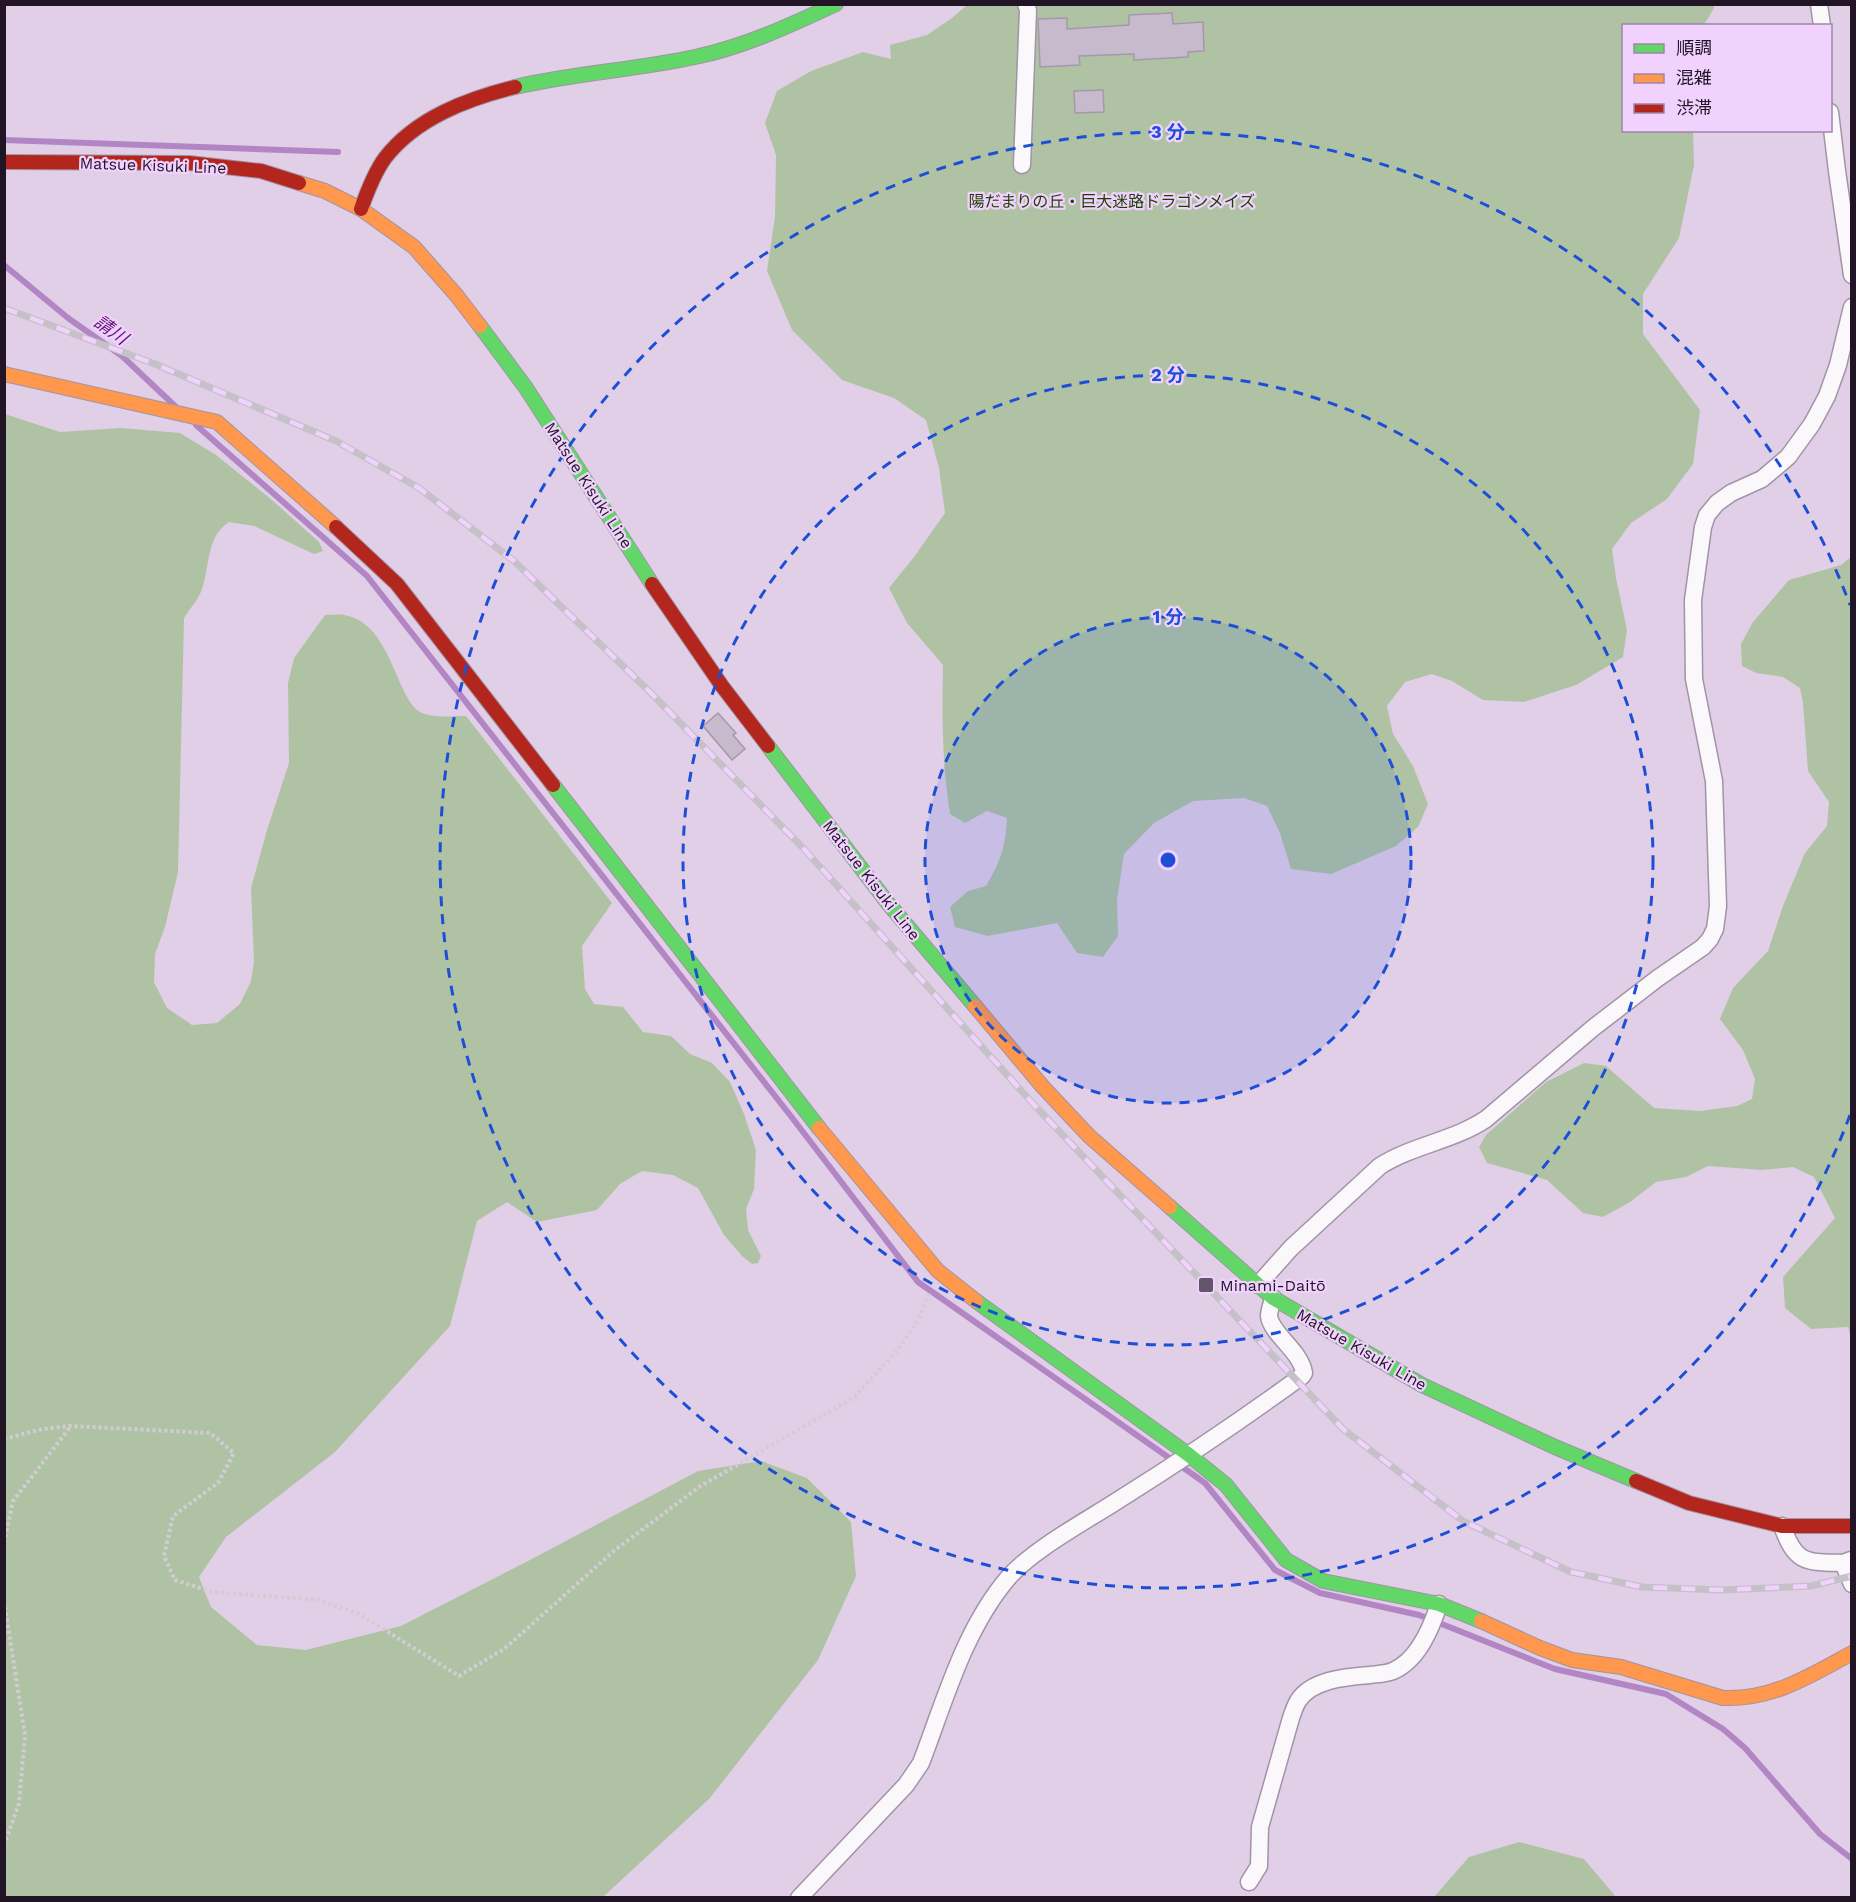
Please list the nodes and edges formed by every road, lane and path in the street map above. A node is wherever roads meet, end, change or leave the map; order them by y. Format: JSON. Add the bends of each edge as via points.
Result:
{"nodes":[{"id":1,"x":836,"y":4,"type":"edge"},
{"id":2,"x":1026,"y":4,"type":"edge"},
{"id":3,"x":1820,"y":4,"type":"edge"},
{"id":4,"x":1822,"y":24,"type":"edge"},
{"id":5,"x":1832,"y":132,"type":"edge"},
{"id":6,"x":4,"y":162,"type":"edge"},
{"id":7,"x":1022,"y":165,"type":"dead end"},
{"id":8,"x":361,"y":208,"type":"junction"},
{"id":9,"x":1851,"y":275,"type":"edge"},
{"id":10,"x":1851,"y":307,"type":"edge"},
{"id":11,"x":4,"y":374,"type":"edge"},
{"id":12,"x":938,"y":1271,"type":"junction"},
{"id":13,"x":1258,"y":1285,"type":"junction"},
{"id":14,"x":1273,"y":1298,"type":"junction"},
{"id":15,"x":71,"y":1425,"type":"junction"},
{"id":16,"x":4,"y":1439,"type":"edge"},
{"id":17,"x":1179,"y":1461,"type":"junction"},
{"id":18,"x":1782,"y":1526,"type":"junction"},
{"id":19,"x":1851,"y":1526,"type":"edge"},
{"id":20,"x":4,"y":1543,"type":"edge"},
{"id":21,"x":1847,"y":1561,"type":"edge"},
{"id":22,"x":1851,"y":1584,"type":"edge"},
{"id":23,"x":4,"y":1601,"type":"edge"},
{"id":24,"x":1435,"y":1615,"type":"junction"},
{"id":25,"x":1851,"y":1653,"type":"edge"},
{"id":26,"x":4,"y":1846,"type":"edge"},
{"id":27,"x":1249,"y":1882,"type":"dead end"},
{"id":28,"x":799,"y":1898,"type":"edge"}],
"edges":[{"from":1,"to":8,"type":"street","via":[[733,47],[696,57],[516,86],[456,105],[392,149],[378,169]]},
{"from":2,"to":7,"type":"street"},
{"from":3,"to":4,"type":"street"},
{"from":5,"to":9,"type":"street"},
{"from":6,"to":8,"type":"street","name":"Matsue Kisuki Line","via":[[189,163],[261,171],[325,191]]},
{"from":8,"to":13,"type":"street","name":"Matsue Kisuki Line","via":[[414,247],[457,296],[526,388],[722,686],[887,902],[1089,1136]]},
{"from":10,"to":13,"type":"street","via":[[1838,365],[1812,424],[1788,457],[1762,479],[1717,503],[1703,527],[1693,600],[1694,680],[1714,781],[1718,917],[1710,939],[1593,1028],[1486,1119],[1470,1130],[1395,1156],[1380,1166],[1291,1248]]},
{"from":11,"to":12,"type":"street","via":[[218,422],[362,550],[397,584],[831,1144]]},
{"from":12,"to":15,"type":"path","via":[[920,1318],[897,1351],[853,1398],[699,1487],[615,1550],[504,1649],[459,1676],[359,1614],[319,1600],[213,1592],[175,1580],[164,1556],[173,1516],[218,1483],[234,1453],[210,1433]]},
{"from":12,"to":17,"type":"street"},
{"from":13,"to":14,"type":"street","name":"Matsue Kisuki Line"},
{"from":14,"to":17,"type":"street","via":[[1269,1317],[1304,1372]]},
{"from":14,"to":18,"type":"street","name":"Matsue Kisuki Line","via":[[1422,1385],[1555,1447],[1689,1503]]},
{"from":15,"to":16,"type":"path"},
{"from":15,"to":20,"type":"path","via":[[13,1501]]},
{"from":17,"to":24,"type":"street","via":[[1226,1485],[1286,1560],[1323,1581]]},
{"from":17,"to":28,"type":"street","via":[[1053,1542],[1010,1576],[987,1606],[968,1643],[915,1774]]},
{"from":18,"to":19,"type":"street","name":"Matsue Kisuki Line"},
{"from":18,"to":21,"type":"street","via":[[1789,1546],[1808,1562]]},
{"from":21,"to":22,"type":"street"},
{"from":23,"to":26,"type":"path","via":[[25,1735],[19,1803]]},
{"from":24,"to":25,"type":"street","via":[[1466,1614],[1572,1660],[1621,1667],[1739,1700],[1777,1691]]},
{"from":24,"to":27,"type":"street","via":[[1417,1650],[1395,1670],[1327,1682],[1298,1701],[1260,1827],[1259,1866]]}]}
